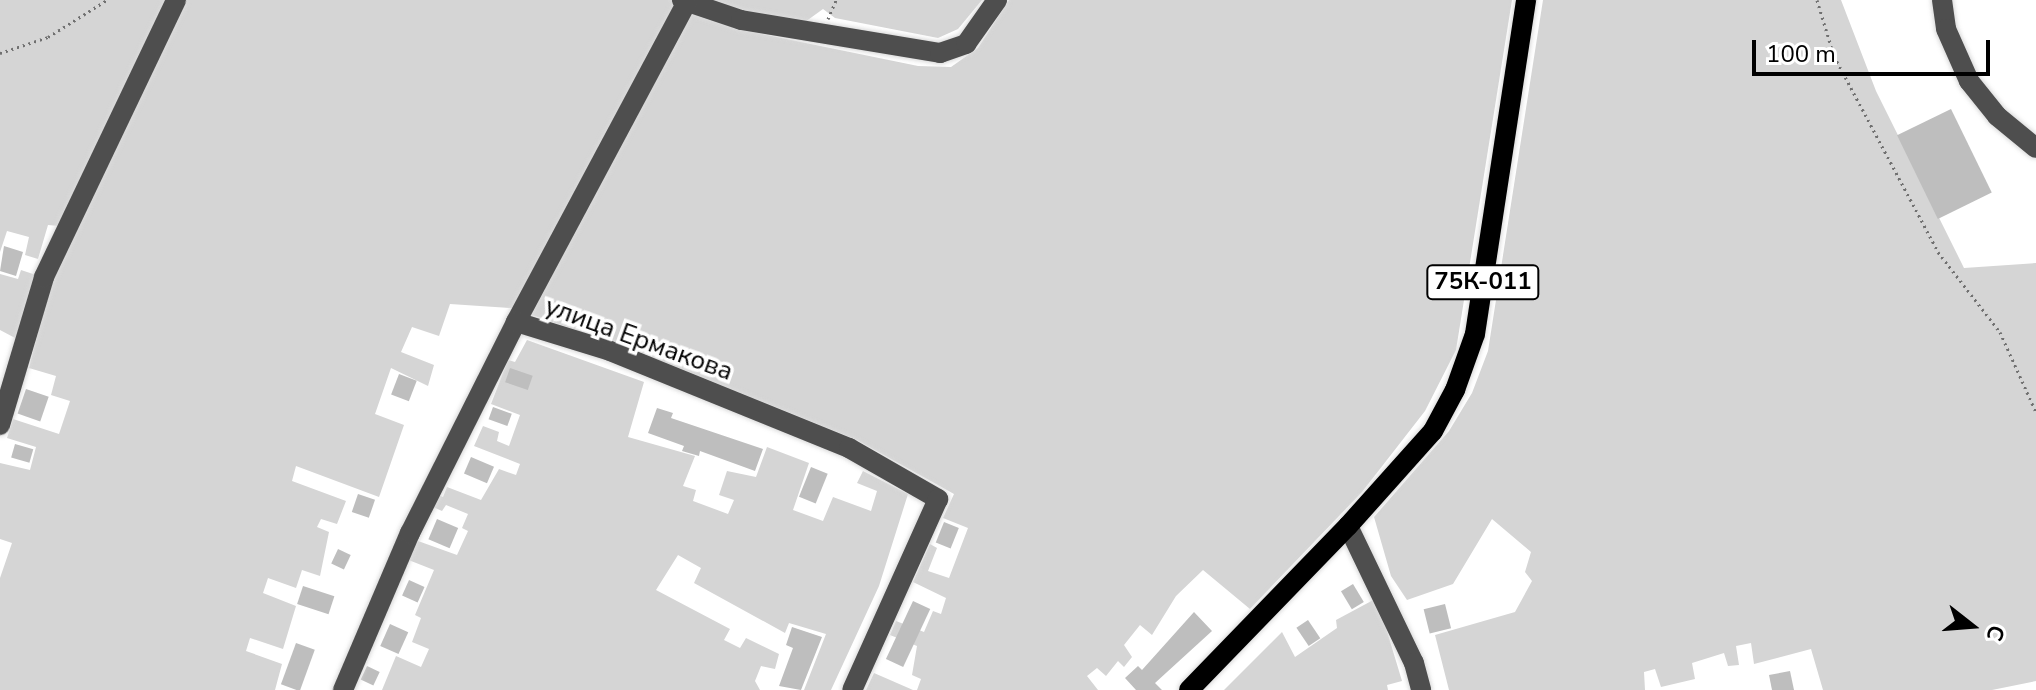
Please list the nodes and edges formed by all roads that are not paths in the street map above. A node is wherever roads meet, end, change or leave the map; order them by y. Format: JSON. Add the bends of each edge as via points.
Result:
{"nodes":[{"id":1,"x":176,"y":0,"type":"edge"},
{"id":2,"x":997,"y":0,"type":"edge"},
{"id":3,"x":1526,"y":0,"type":"edge"},
{"id":4,"x":1942,"y":0,"type":"edge"},
{"id":5,"x":684,"y":1,"type":"edge"},
{"id":6,"x":2036,"y":148,"type":"edge"},
{"id":7,"x":516,"y":322,"type":"junction"},
{"id":8,"x":0,"y":425,"type":"edge"},
{"id":9,"x":1348,"y":526,"type":"junction"},
{"id":10,"x":343,"y":690,"type":"edge"},
{"id":11,"x":852,"y":690,"type":"edge"},
{"id":12,"x":1189,"y":690,"type":"edge"},
{"id":13,"x":1421,"y":690,"type":"edge"}],
"edges":[{"from":1,"to":8,"type":"street","via":[[44,277]]},
{"from":2,"to":5,"type":"street","via":[[966,44],[940,53],[741,20]]},
{"from":3,"to":9,"type":"main road","number":"75К-011","via":[[1475,334],[1433,431]]},
{"from":4,"to":6,"type":"street","via":[[1946,29],[1969,81],[1997,116]]},
{"from":5,"to":7,"type":"street"},
{"from":7,"to":10,"type":"street","name":"улица Ермакова","via":[[410,533]]},
{"from":7,"to":11,"type":"street","name":"улица Ермакова","via":[[610,351],[849,448],[938,499]]},
{"from":9,"to":12,"type":"main road","number":"75К-011"},
{"from":9,"to":13,"type":"street","via":[[1414,663]]}]}
